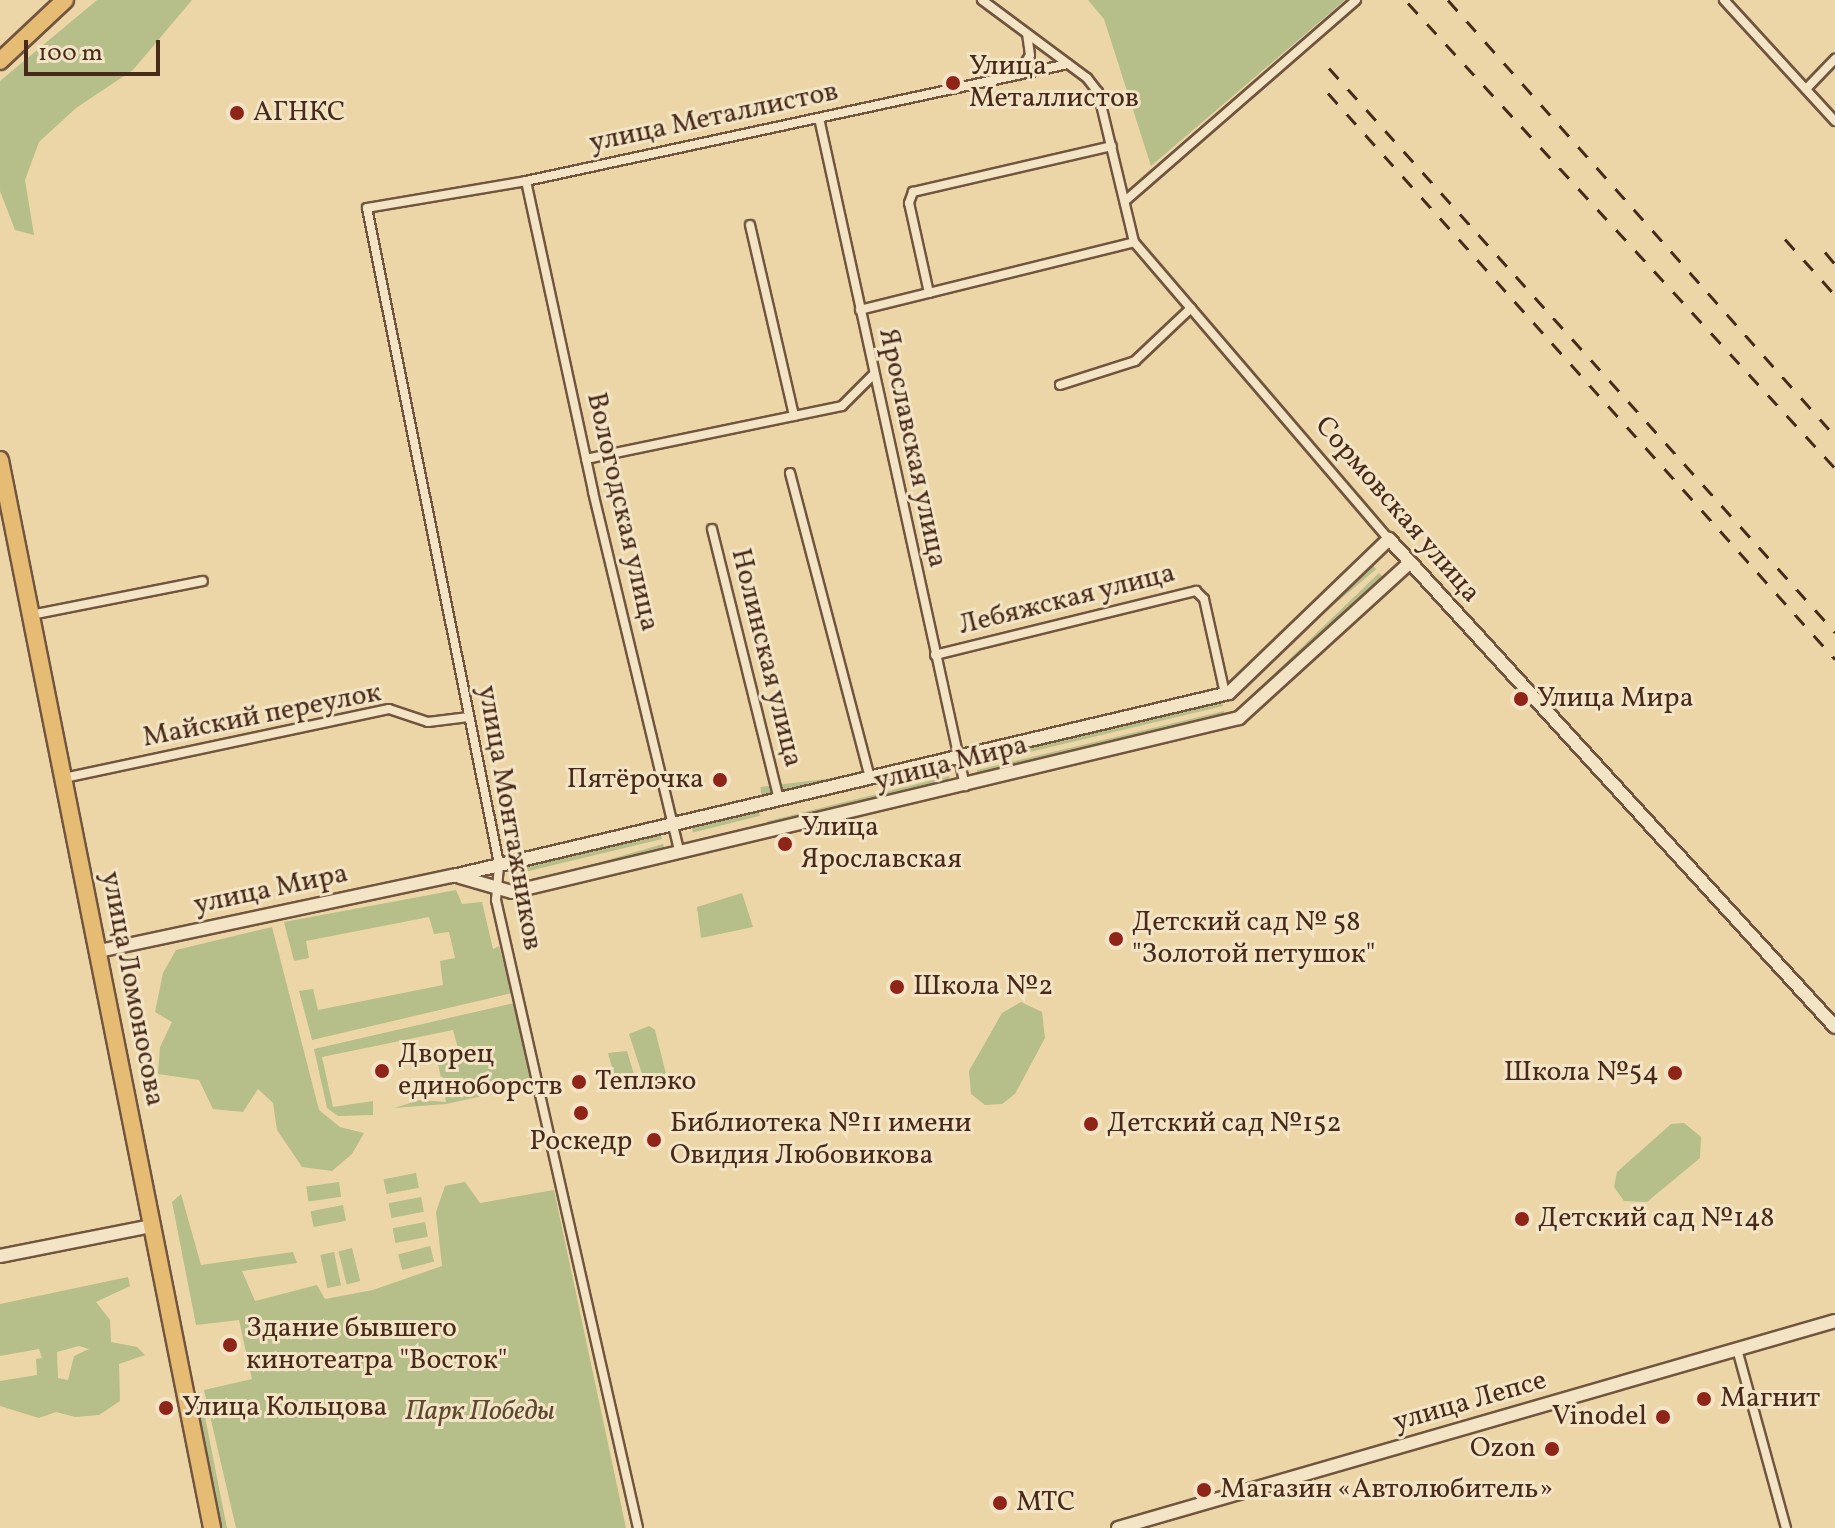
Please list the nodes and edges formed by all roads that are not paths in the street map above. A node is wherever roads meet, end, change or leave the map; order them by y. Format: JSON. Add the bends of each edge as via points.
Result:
{"nodes":[{"id":1,"x":65,"y":0,"type":"edge"},
{"id":2,"x":982,"y":0,"type":"edge"},
{"id":3,"x":1356,"y":0,"type":"edge"},
{"id":4,"x":1724,"y":0,"type":"edge"},
{"id":5,"x":1027,"y":33,"type":"junction"},
{"id":6,"x":1835,"y":59,"type":"edge"},
{"id":7,"x":0,"y":61,"type":"edge"},
{"id":8,"x":1068,"y":64,"type":"junction"},
{"id":9,"x":1018,"y":75,"type":"junction"},
{"id":10,"x":1806,"y":89,"type":"junction"},
{"id":11,"x":819,"y":118,"type":"junction"},
{"id":12,"x":1835,"y":121,"type":"edge"},
{"id":13,"x":1112,"y":146,"type":"junction"},
{"id":14,"x":526,"y":181,"type":"junction"},
{"id":15,"x":1125,"y":201,"type":"junction"},
{"id":16,"x":367,"y":208,"type":"joint"},
{"id":17,"x":750,"y":225,"type":"dead end"},
{"id":18,"x":1134,"y":242,"type":"junction"},
{"id":19,"x":929,"y":293,"type":"junction"},
{"id":20,"x":1191,"y":308,"type":"junction"},
{"id":21,"x":860,"y":310,"type":"junction"},
{"id":22,"x":873,"y":375,"type":"junction"},
{"id":23,"x":1060,"y":385,"type":"dead end"},
{"id":24,"x":794,"y":416,"type":"junction"},
{"id":25,"x":586,"y":459,"type":"junction"},
{"id":26,"x":0,"y":460,"type":"edge"},
{"id":27,"x":790,"y":473,"type":"dead end"},
{"id":28,"x":712,"y":529,"type":"dead end"},
{"id":29,"x":1389,"y":539,"type":"junction"},
{"id":30,"x":1408,"y":564,"type":"junction"},
{"id":31,"x":203,"y":581,"type":"dead end"},
{"id":32,"x":30,"y":616,"type":"junction"},
{"id":33,"x":935,"y":655,"type":"junction"},
{"id":34,"x":1225,"y":694,"type":"junction"},
{"id":35,"x":469,"y":717,"type":"junction"},
{"id":36,"x":958,"y":756,"type":"junction"},
{"id":37,"x":869,"y":775,"type":"junction"},
{"id":38,"x":62,"y":778,"type":"junction"},
{"id":39,"x":965,"y":786,"type":"junction"},
{"id":40,"x":778,"y":796,"type":"junction"},
{"id":41,"x":672,"y":822,"type":"junction"},
{"id":42,"x":680,"y":853,"type":"junction"},
{"id":43,"x":499,"y":864,"type":"junction"},
{"id":44,"x":453,"y":876,"type":"junction"},
{"id":45,"x":495,"y":890,"type":"junction"},
{"id":46,"x":99,"y":951,"type":"junction"},
{"id":47,"x":1835,"y":1027,"type":"edge"},
{"id":48,"x":152,"y":1226,"type":"junction"},
{"id":49,"x":0,"y":1256,"type":"edge"},
{"id":50,"x":1835,"y":1321,"type":"edge"},
{"id":51,"x":1737,"y":1349,"type":"junction"},
{"id":52,"x":212,"y":1528,"type":"edge"},
{"id":53,"x":638,"y":1528,"type":"edge"},
{"id":54,"x":1118,"y":1528,"type":"edge"},
{"id":55,"x":1786,"y":1528,"type":"edge"}],
"edges":[{"from":1,"to":7,"type":"highway"},
{"from":2,"to":5,"type":"street","name":"Сормовская улица"},
{"from":3,"to":15,"type":"street"},
{"from":4,"to":10,"type":"street"},
{"from":5,"to":8,"type":"street","name":"Сормовская улица"},
{"from":5,"to":9,"type":"street","via":[[1030,55]]},
{"from":6,"to":10,"type":"street"},
{"from":8,"to":9,"type":"street","name":"улица Металлистов"},
{"from":8,"to":13,"type":"street","name":"Сормовская улица","via":[[1098,92]]},
{"from":9,"to":11,"type":"street","name":"улица Металлистов"},
{"from":10,"to":12,"type":"street"},
{"from":11,"to":14,"type":"street","name":"улица Металлистов"},
{"from":11,"to":21,"type":"street","name":"Ярославская улица"},
{"from":13,"to":15,"type":"street","name":"Сормовская улица"},
{"from":13,"to":19,"type":"street","via":[[913,192],[909,203]]},
{"from":14,"to":16,"type":"street","name":"улица Металлистов"},
{"from":14,"to":25,"type":"street","name":"Вологодская улица"},
{"from":15,"to":18,"type":"street","name":"Сормовская улица"},
{"from":16,"to":35,"type":"street","name":"улица Монтажников"},
{"from":17,"to":24,"type":"street"},
{"from":18,"to":19,"type":"street"},
{"from":18,"to":20,"type":"street","name":"Сормовская улица"},
{"from":19,"to":21,"type":"street"},
{"from":20,"to":23,"type":"street","via":[[1135,361]]},
{"from":20,"to":29,"type":"street","name":"Сормовская улица"},
{"from":21,"to":22,"type":"street","name":"Ярославская улица"},
{"from":22,"to":24,"type":"street","via":[[842,406]]},
{"from":22,"to":33,"type":"street","name":"Ярославская улица"},
{"from":24,"to":25,"type":"street"},
{"from":25,"to":41,"type":"street","name":"Вологодская улица"},
{"from":26,"to":32,"type":"highway","name":"улица Ломоносова"},
{"from":27,"to":37,"type":"street"},
{"from":28,"to":40,"type":"street","name":"Нолинская улица"},
{"from":29,"to":30,"type":"street","name":"Сормовская улица"},
{"from":29,"to":34,"type":"street"},
{"from":30,"to":39,"type":"street","name":"улица Мира","via":[[1239,718]]},
{"from":30,"to":47,"type":"street","name":"Сормовская улица"},
{"from":31,"to":32,"type":"street"},
{"from":32,"to":38,"type":"highway","name":"улица Ломоносова"},
{"from":33,"to":34,"type":"street","name":"Лебяжская улица","via":[[1196,591],[1204,599]]},
{"from":33,"to":36,"type":"street","name":"Ярославская улица"},
{"from":34,"to":36,"type":"street","name":"улица Мира"},
{"from":35,"to":38,"type":"street","name":"Майский переулок","via":[[428,722],[389,709]]},
{"from":35,"to":43,"type":"street","name":"улица Монтажников"},
{"from":36,"to":37,"type":"street","name":"улица Мира"},
{"from":36,"to":39,"type":"street","name":"Ярославская улица"},
{"from":37,"to":40,"type":"street","name":"улица Мира"},
{"from":38,"to":46,"type":"highway","name":"улица Ломоносова"},
{"from":39,"to":42,"type":"street","name":"улица Мира"},
{"from":40,"to":41,"type":"street","name":"улица Мира"},
{"from":41,"to":42,"type":"street","name":"Вологодская улица"},
{"from":41,"to":43,"type":"street","name":"улица Мира"},
{"from":42,"to":45,"type":"street","name":"улица Мира","via":[[512,892]]},
{"from":43,"to":44,"type":"street","name":"улица Мира"},
{"from":43,"to":45,"type":"street","name":"улица Монтажников"},
{"from":44,"to":45,"type":"street","name":"улица Мира"},
{"from":44,"to":46,"type":"street","name":"улица Мира"},
{"from":45,"to":53,"type":"street","name":"улица Монтажников"},
{"from":46,"to":48,"type":"highway","name":"улица Ломоносова"},
{"from":48,"to":49,"type":"street"},
{"from":48,"to":52,"type":"highway","name":"улица Ломоносова"},
{"from":50,"to":51,"type":"street","name":"улица Лепсе"},
{"from":51,"to":54,"type":"street","name":"улица Лепсе"},
{"from":51,"to":55,"type":"street"}]}
